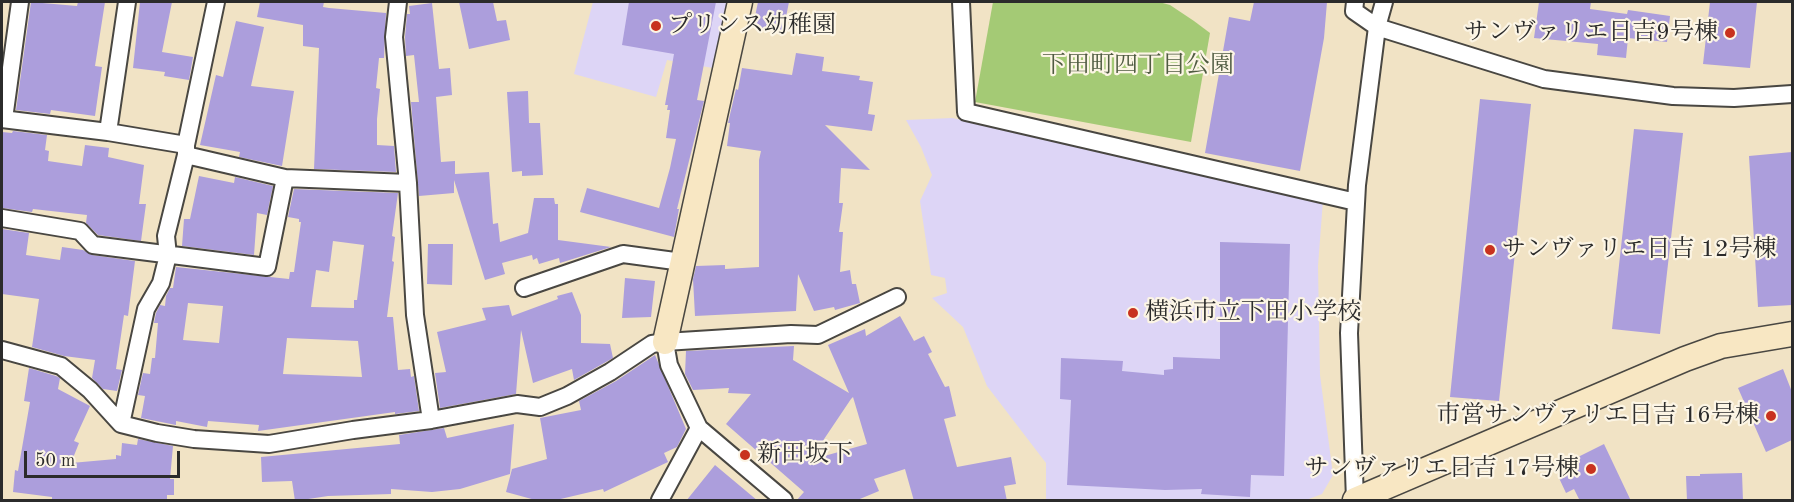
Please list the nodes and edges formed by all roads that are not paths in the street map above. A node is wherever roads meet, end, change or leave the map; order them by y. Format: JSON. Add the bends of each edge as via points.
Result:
{"nodes":[{"id":1,"x":20,"y":2,"type":"edge"},
{"id":2,"x":127,"y":2,"type":"edge"},
{"id":3,"x":216,"y":2,"type":"edge"},
{"id":4,"x":398,"y":2,"type":"edge"},
{"id":5,"x":740,"y":2,"type":"edge"},
{"id":6,"x":961,"y":2,"type":"edge"},
{"id":7,"x":1355,"y":2,"type":"edge"},
{"id":8,"x":1384,"y":2,"type":"edge"},
{"id":9,"x":1377,"y":27,"type":"junction"},
{"id":10,"x":1792,"y":94,"type":"edge"},
{"id":11,"x":3,"y":119,"type":"edge"},
{"id":12,"x":108,"y":132,"type":"junction"},
{"id":13,"x":186,"y":150,"type":"junction"},
{"id":14,"x":285,"y":178,"type":"junction"},
{"id":15,"x":408,"y":183,"type":"junction"},
{"id":16,"x":1356,"y":202,"type":"junction"},
{"id":17,"x":2,"y":218,"type":"edge"},
{"id":18,"x":168,"y":255,"type":"junction"},
{"id":19,"x":682,"y":262,"type":"junction"},
{"id":20,"x":524,"y":288,"type":"dead end"},
{"id":21,"x":897,"y":297,"type":"dead end"},
{"id":22,"x":1792,"y":334,"type":"edge"},
{"id":23,"x":665,"y":342,"type":"junction"},
{"id":24,"x":2,"y":351,"type":"edge"},
{"id":25,"x":431,"y":420,"type":"junction"},
{"id":26,"x":121,"y":424,"type":"junction"},
{"id":27,"x":699,"y":428,"type":"junction"},
{"id":28,"x":1355,"y":500,"type":"edge"},
{"id":29,"x":660,"y":501,"type":"edge"},
{"id":30,"x":784,"y":501,"type":"edge"}],
"edges":[{"from":1,"to":11,"type":"street"},
{"from":2,"to":12,"type":"street"},
{"from":3,"to":13,"type":"street"},
{"from":4,"to":15,"type":"street","via":[[394,37]]},
{"from":5,"to":19,"type":"street"},
{"from":6,"to":16,"type":"street","via":[[966,112]]},
{"from":7,"to":9,"type":"street","via":[[1354,11]]},
{"from":8,"to":9,"type":"street"},
{"from":9,"to":10,"type":"street","via":[[1544,79],[1673,96],[1734,98]]},
{"from":9,"to":16,"type":"street"},
{"from":11,"to":12,"type":"street"},
{"from":12,"to":13,"type":"street"},
{"from":13,"to":14,"type":"street"},
{"from":13,"to":18,"type":"street","via":[[166,236]]},
{"from":14,"to":15,"type":"street"},
{"from":14,"to":18,"type":"street","via":[[267,267]]},
{"from":15,"to":25,"type":"street","via":[[415,315]]},
{"from":16,"to":28,"type":"street","via":[[1349,333]]},
{"from":17,"to":18,"type":"street","via":[[80,231],[93,245]]},
{"from":18,"to":26,"type":"street","via":[[161,283],[146,309]]},
{"from":19,"to":20,"type":"street","via":[[623,254]]},
{"from":19,"to":23,"type":"street"},
{"from":21,"to":23,"type":"street","via":[[818,335]]},
{"from":22,"to":28,"type":"street","via":[[1703,352]]},
{"from":23,"to":25,"type":"street","via":[[652,344],[567,396],[540,406],[517,404]]},
{"from":23,"to":27,"type":"street","via":[[669,365]]},
{"from":24,"to":26,"type":"street","via":[[61,366]]},
{"from":25,"to":26,"type":"street","via":[[269,444],[194,439]]},
{"from":27,"to":29,"type":"street"},
{"from":27,"to":30,"type":"street"}]}
